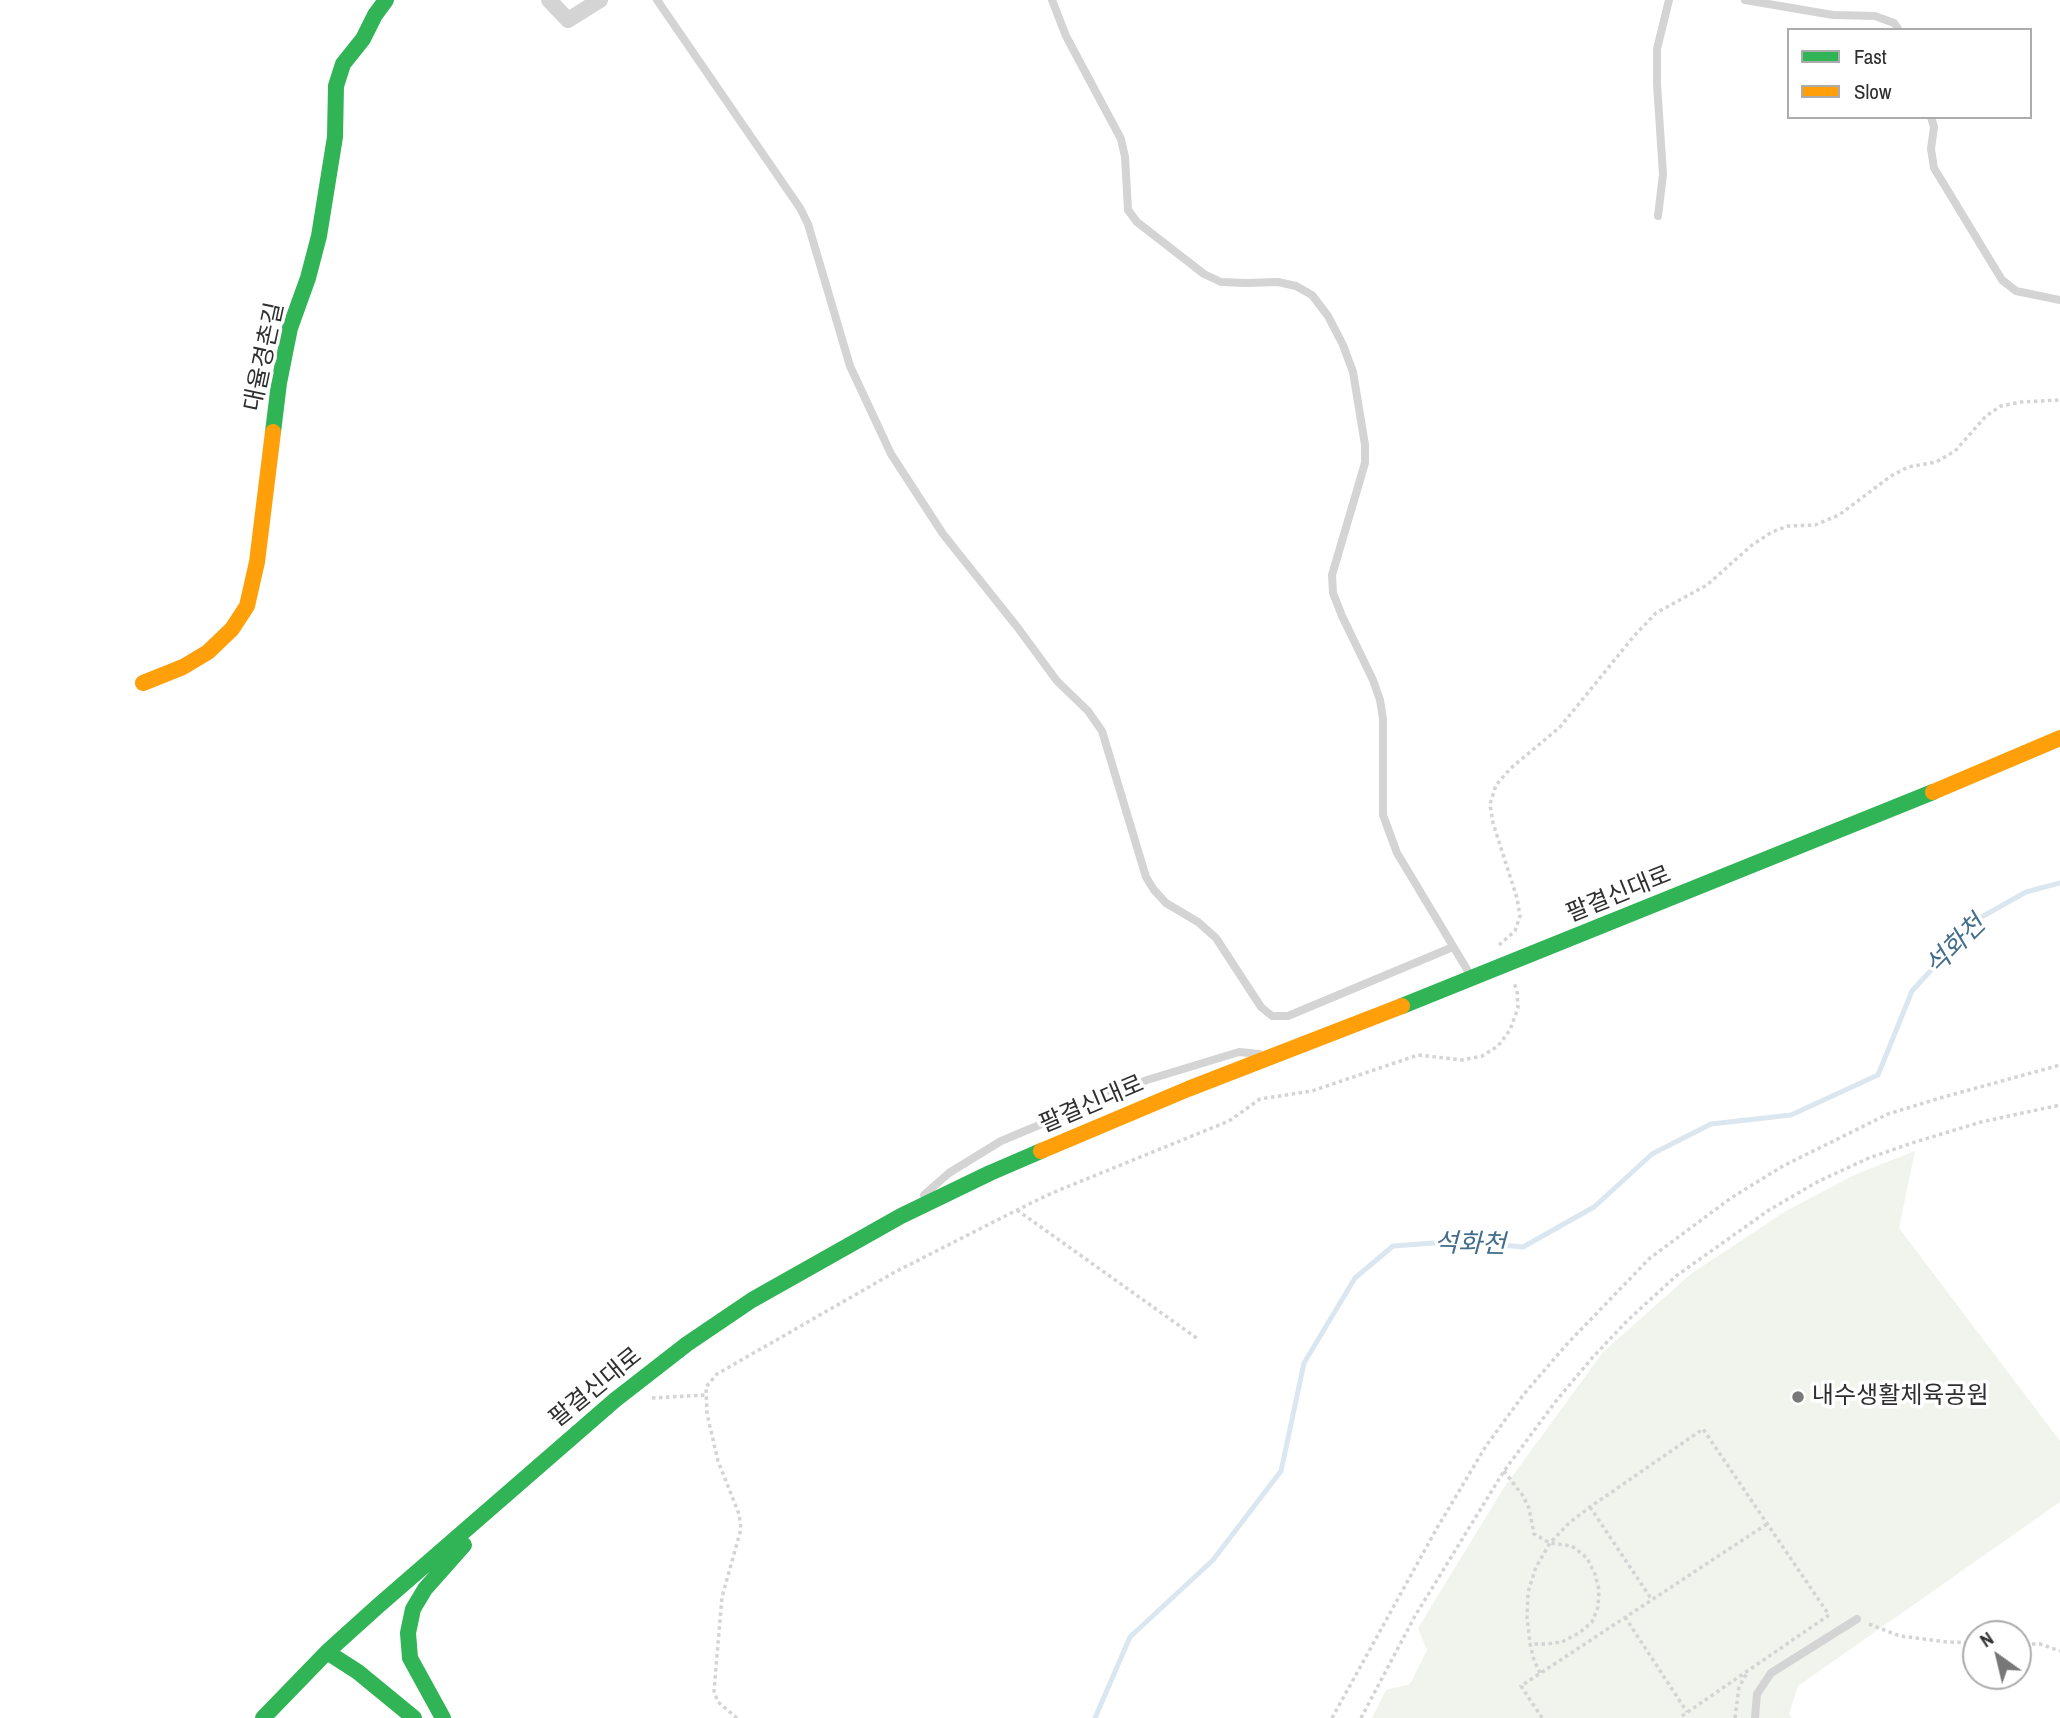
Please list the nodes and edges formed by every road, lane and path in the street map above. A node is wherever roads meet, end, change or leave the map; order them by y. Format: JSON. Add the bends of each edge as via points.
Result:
{"nodes":[{"id":1,"x":386,"y":0,"type":"edge"},
{"id":2,"x":549,"y":0,"type":"edge"},
{"id":3,"x":600,"y":0,"type":"edge"},
{"id":4,"x":657,"y":0,"type":"edge"},
{"id":5,"x":1052,"y":0,"type":"edge"},
{"id":6,"x":1670,"y":0,"type":"edge"},
{"id":7,"x":1745,"y":0,"type":"edge"},
{"id":8,"x":1898,"y":28,"type":"edge"},
{"id":9,"x":1932,"y":119,"type":"edge"},
{"id":10,"x":1658,"y":216,"type":"dead end"},
{"id":11,"x":2060,"y":300,"type":"edge"},
{"id":12,"x":2060,"y":400,"type":"edge"},
{"id":13,"x":143,"y":683,"type":"dead end"},
{"id":14,"x":2060,"y":738,"type":"edge"},
{"id":15,"x":1499,"y":946,"type":"dead end"},
{"id":16,"x":1453,"y":947,"type":"junction"},
{"id":17,"x":1507,"y":965,"type":"junction"},
{"id":18,"x":1472,"y":979,"type":"junction"},
{"id":19,"x":1276,"y":1055,"type":"junction"},
{"id":20,"x":2060,"y":1066,"type":"edge"},
{"id":21,"x":2060,"y":1105,"type":"edge"},
{"id":22,"x":1017,"y":1210,"type":"junction"},
{"id":23,"x":901,"y":1216,"type":"junction"},
{"id":24,"x":1198,"y":1339,"type":"dead end"},
{"id":25,"x":705,"y":1395,"type":"junction"},
{"id":26,"x":615,"y":1400,"type":"junction"},
{"id":27,"x":1504,"y":1471,"type":"junction"},
{"id":28,"x":521,"y":1480,"type":"junction"},
{"id":29,"x":1590,"y":1507,"type":"junction"},
{"id":30,"x":1767,"y":1524,"type":"junction"},
{"id":31,"x":1550,"y":1543,"type":"junction"},
{"id":32,"x":1653,"y":1600,"type":"junction"},
{"id":33,"x":1625,"y":1617,"type":"junction"},
{"id":34,"x":1857,"y":1619,"type":"joint"},
{"id":35,"x":1962,"y":1643,"type":"edge"},
{"id":36,"x":1530,"y":1644,"type":"junction"},
{"id":37,"x":2032,"y":1644,"type":"edge"},
{"id":38,"x":2060,"y":1651,"type":"edge"},
{"id":39,"x":327,"y":1652,"type":"junction"},
{"id":40,"x":1748,"y":1671,"type":"junction"},
{"id":41,"x":1540,"y":1673,"type":"junction"},
{"id":42,"x":1688,"y":1712,"type":"junction"},
{"id":43,"x":263,"y":1718,"type":"edge"},
{"id":44,"x":392,"y":1718,"type":"edge"},
{"id":45,"x":414,"y":1718,"type":"edge"},
{"id":46,"x":443,"y":1718,"type":"edge"},
{"id":47,"x":737,"y":1718,"type":"edge"},
{"id":48,"x":1332,"y":1718,"type":"edge"},
{"id":49,"x":1361,"y":1718,"type":"edge"},
{"id":50,"x":1542,"y":1718,"type":"edge"},
{"id":51,"x":1679,"y":1718,"type":"edge"},
{"id":52,"x":1735,"y":1718,"type":"edge"},
{"id":53,"x":1755,"y":1718,"type":"edge"}],
"edges":[{"from":1,"to":13,"type":"main road","name":"대율경촌길","via":[[343,64],[336,86],[335,137],[321,223],[279,383],[257,562],[247,606],[208,652]]},
{"from":2,"to":3,"type":"street","via":[[568,20]]},
{"from":4,"to":16,"type":"lane","via":[[800,208],[850,366],[891,454],[943,534],[1102,731],[1146,877],[1154,890],[1216,938],[1261,1007],[1272,1016],[1288,1016]]},
{"from":5,"to":16,"type":"lane","via":[[1121,139],[1128,210],[1137,222],[1221,282],[1278,282],[1312,295],[1343,345],[1353,372],[1365,463],[1332,575],[1333,593],[1380,700],[1383,815],[1397,853]]},
{"from":6,"to":10,"type":"lane","via":[[1657,49],[1663,174]]},
{"from":7,"to":8,"type":"lane","via":[[1833,15],[1875,16]]},
{"from":9,"to":11,"type":"lane","via":[[1934,168],[2002,280],[2016,291]]},
{"from":12,"to":15,"type":"path","via":[[2001,406],[1955,451],[1891,476],[1839,515],[1815,525],[1787,526],[1772,532],[1707,585],[1657,613],[1560,727],[1496,785],[1490,804],[1493,823],[1520,916],[1515,931]]},
{"from":14,"to":17,"type":"main road","name":"팔결신대로"},
{"from":16,"to":18,"type":"lane"},
{"from":17,"to":18,"type":"main road","name":"팔결신대로"},
{"from":17,"to":22,"type":"path","via":[[1518,1008],[1510,1030],[1498,1046],[1482,1056],[1462,1060],[1418,1055],[1312,1091],[1259,1099],[1229,1121]]},
{"from":18,"to":19,"type":"main road","name":"팔결신대로"},
{"from":19,"to":23,"type":"main road","name":"팔결신대로","via":[[1083,1133]]},
{"from":19,"to":23,"type":"lane","via":[[1239,1052],[1146,1080],[1001,1141],[949,1173]]},
{"from":20,"to":48,"type":"path","via":[[1888,1114],[1783,1166],[1650,1258],[1567,1343],[1486,1446]]},
{"from":21,"to":27,"type":"path","via":[[1981,1122],[1869,1158],[1769,1210],[1676,1276],[1628,1320],[1556,1401]]},
{"from":22,"to":24,"type":"path"},
{"from":22,"to":25,"type":"path","via":[[895,1272],[717,1374]]},
{"from":23,"to":26,"type":"main road","name":"팔결신대로","via":[[752,1300]]},
{"from":25,"to":26,"type":"path"},
{"from":25,"to":47,"type":"path","via":[[718,1461],[741,1529],[722,1597],[714,1691],[718,1702]]},
{"from":26,"to":28,"type":"main road","name":"팔결신대로"},
{"from":27,"to":31,"type":"path","via":[[1529,1508],[1534,1534]]},
{"from":27,"to":49,"type":"path","via":[[1415,1616]]},
{"from":28,"to":39,"type":"main road","name":"팔결신대로"},
{"from":28,"to":46,"type":"main road","via":[[413,1609],[408,1633],[410,1658]]},
{"from":29,"to":30,"type":"path","via":[[1703,1429]]},
{"from":29,"to":31,"type":"path"},
{"from":29,"to":32,"type":"path"},
{"from":30,"to":32,"type":"path"},
{"from":30,"to":40,"type":"path","via":[[1829,1615]]},
{"from":31,"to":36,"type":"path","via":[[1528,1592]]},
{"from":31,"to":36,"type":"path","via":[[1572,1546],[1587,1558],[1599,1590],[1598,1607],[1592,1622],[1579,1633],[1562,1642]]},
{"from":32,"to":33,"type":"path"},
{"from":33,"to":41,"type":"path"},
{"from":33,"to":42,"type":"path"},
{"from":34,"to":35,"type":"path","via":[[1900,1636]]},
{"from":34,"to":53,"type":"lane","via":[[1771,1674],[1757,1694]]},
{"from":36,"to":41,"type":"path"},
{"from":37,"to":38,"type":"path"},
{"from":39,"to":43,"type":"main road","name":"팔결신대로"},
{"from":39,"to":44,"type":"main road","via":[[348,1682]]},
{"from":39,"to":45,"type":"main road"},
{"from":40,"to":42,"type":"path"},
{"from":40,"to":52,"type":"path"},
{"from":41,"to":50,"type":"path","via":[[1521,1686]]},
{"from":42,"to":51,"type":"path"}]}
